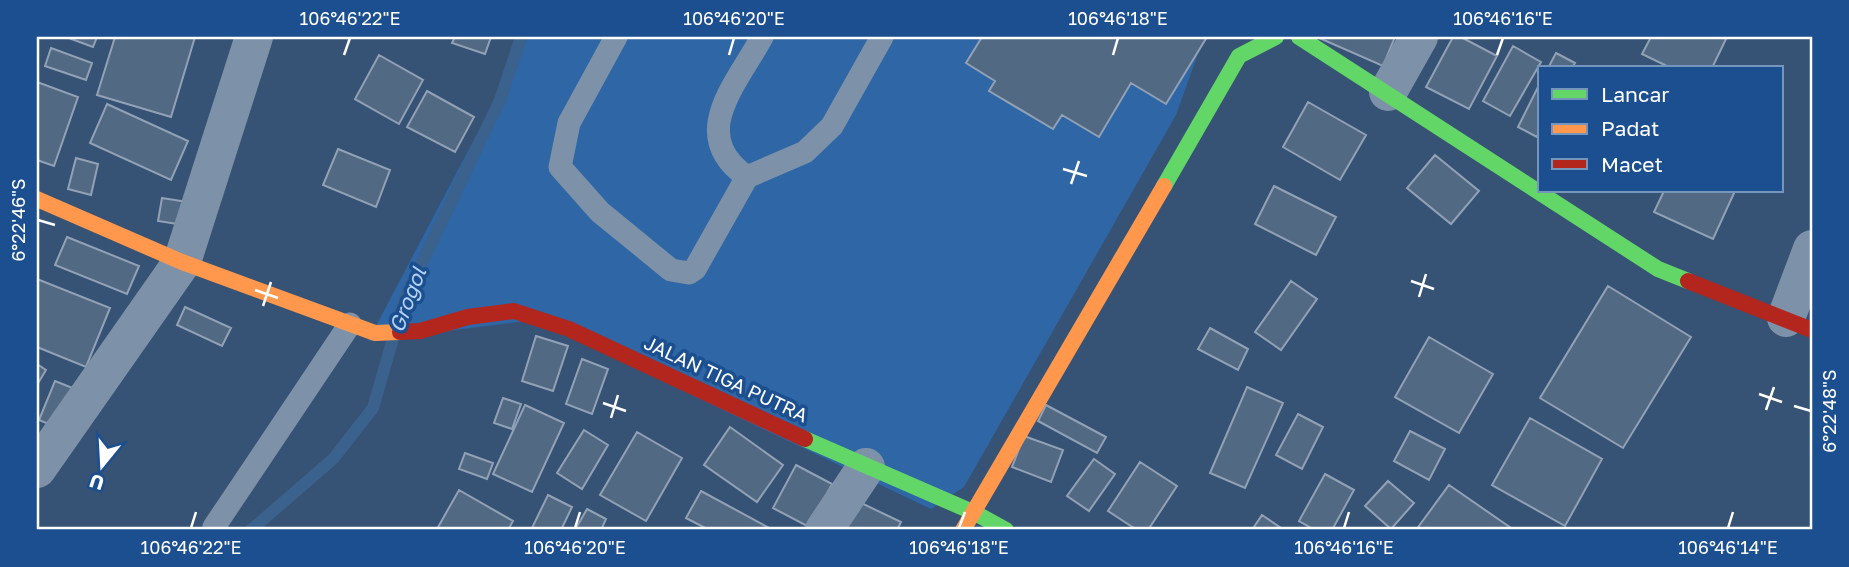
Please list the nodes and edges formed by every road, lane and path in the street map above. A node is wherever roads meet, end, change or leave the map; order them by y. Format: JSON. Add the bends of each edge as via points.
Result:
{"nodes":[{"id":1,"x":254,"y":37,"type":"edge"},
{"id":2,"x":616,"y":37,"type":"edge"},
{"id":3,"x":762,"y":37,"type":"edge"},
{"id":4,"x":882,"y":37,"type":"edge"},
{"id":5,"x":1276,"y":37,"type":"edge"},
{"id":6,"x":1299,"y":37,"type":"edge"},
{"id":7,"x":1419,"y":37,"type":"edge"},
{"id":8,"x":1388,"y":92,"type":"junction"},
{"id":9,"x":747,"y":177,"type":"junction"},
{"id":10,"x":1538,"y":190,"type":"edge"},
{"id":11,"x":1541,"y":192,"type":"edge"},
{"id":12,"x":37,"y":199,"type":"edge"},
{"id":13,"x":1812,"y":249,"type":"edge"},
{"id":14,"x":182,"y":262,"type":"junction"},
{"id":15,"x":349,"y":324,"type":"junction"},
{"id":16,"x":1799,"y":324,"type":"edge"},
{"id":17,"x":866,"y":467,"type":"junction"},
{"id":18,"x":37,"y":469,"type":"edge"},
{"id":19,"x":975,"y":513,"type":"junction"},
{"id":20,"x":214,"y":527,"type":"dead end"},
{"id":21,"x":824,"y":530,"type":"edge"},
{"id":22,"x":963,"y":530,"type":"edge"},
{"id":23,"x":1006,"y":530,"type":"edge"}],
"edges":[{"from":1,"to":14,"type":"street"},
{"from":2,"to":9,"type":"lane","via":[[569,123],[560,167],[600,212],[671,270],[688,273],[695,269]]},
{"from":3,"to":9,"type":"lane","via":[[717,118],[719,144],[731,165]]},
{"from":4,"to":9,"type":"lane","via":[[832,126],[804,152]]},
{"from":5,"to":19,"type":"street","via":[[1239,56]]},
{"from":6,"to":8,"type":"street"},
{"from":7,"to":8,"type":"street"},
{"from":8,"to":10,"type":"street"},
{"from":11,"to":16,"type":"street","via":[[1658,269]]},
{"from":12,"to":14,"type":"street"},
{"from":13,"to":16,"type":"street"},
{"from":14,"to":15,"type":"street"},
{"from":14,"to":18,"type":"street"},
{"from":15,"to":17,"type":"street","name":"JALAN TIGA PUTRA","via":[[375,333],[420,331],[468,317],[514,311],[569,329]]},
{"from":15,"to":20,"type":"lane"},
{"from":17,"to":19,"type":"street","name":"JALAN TIGA PUTRA"},
{"from":17,"to":21,"type":"street"},
{"from":19,"to":22,"type":"street"},
{"from":19,"to":23,"type":"street","name":"JALAN TIGA PUTRA"}]}
